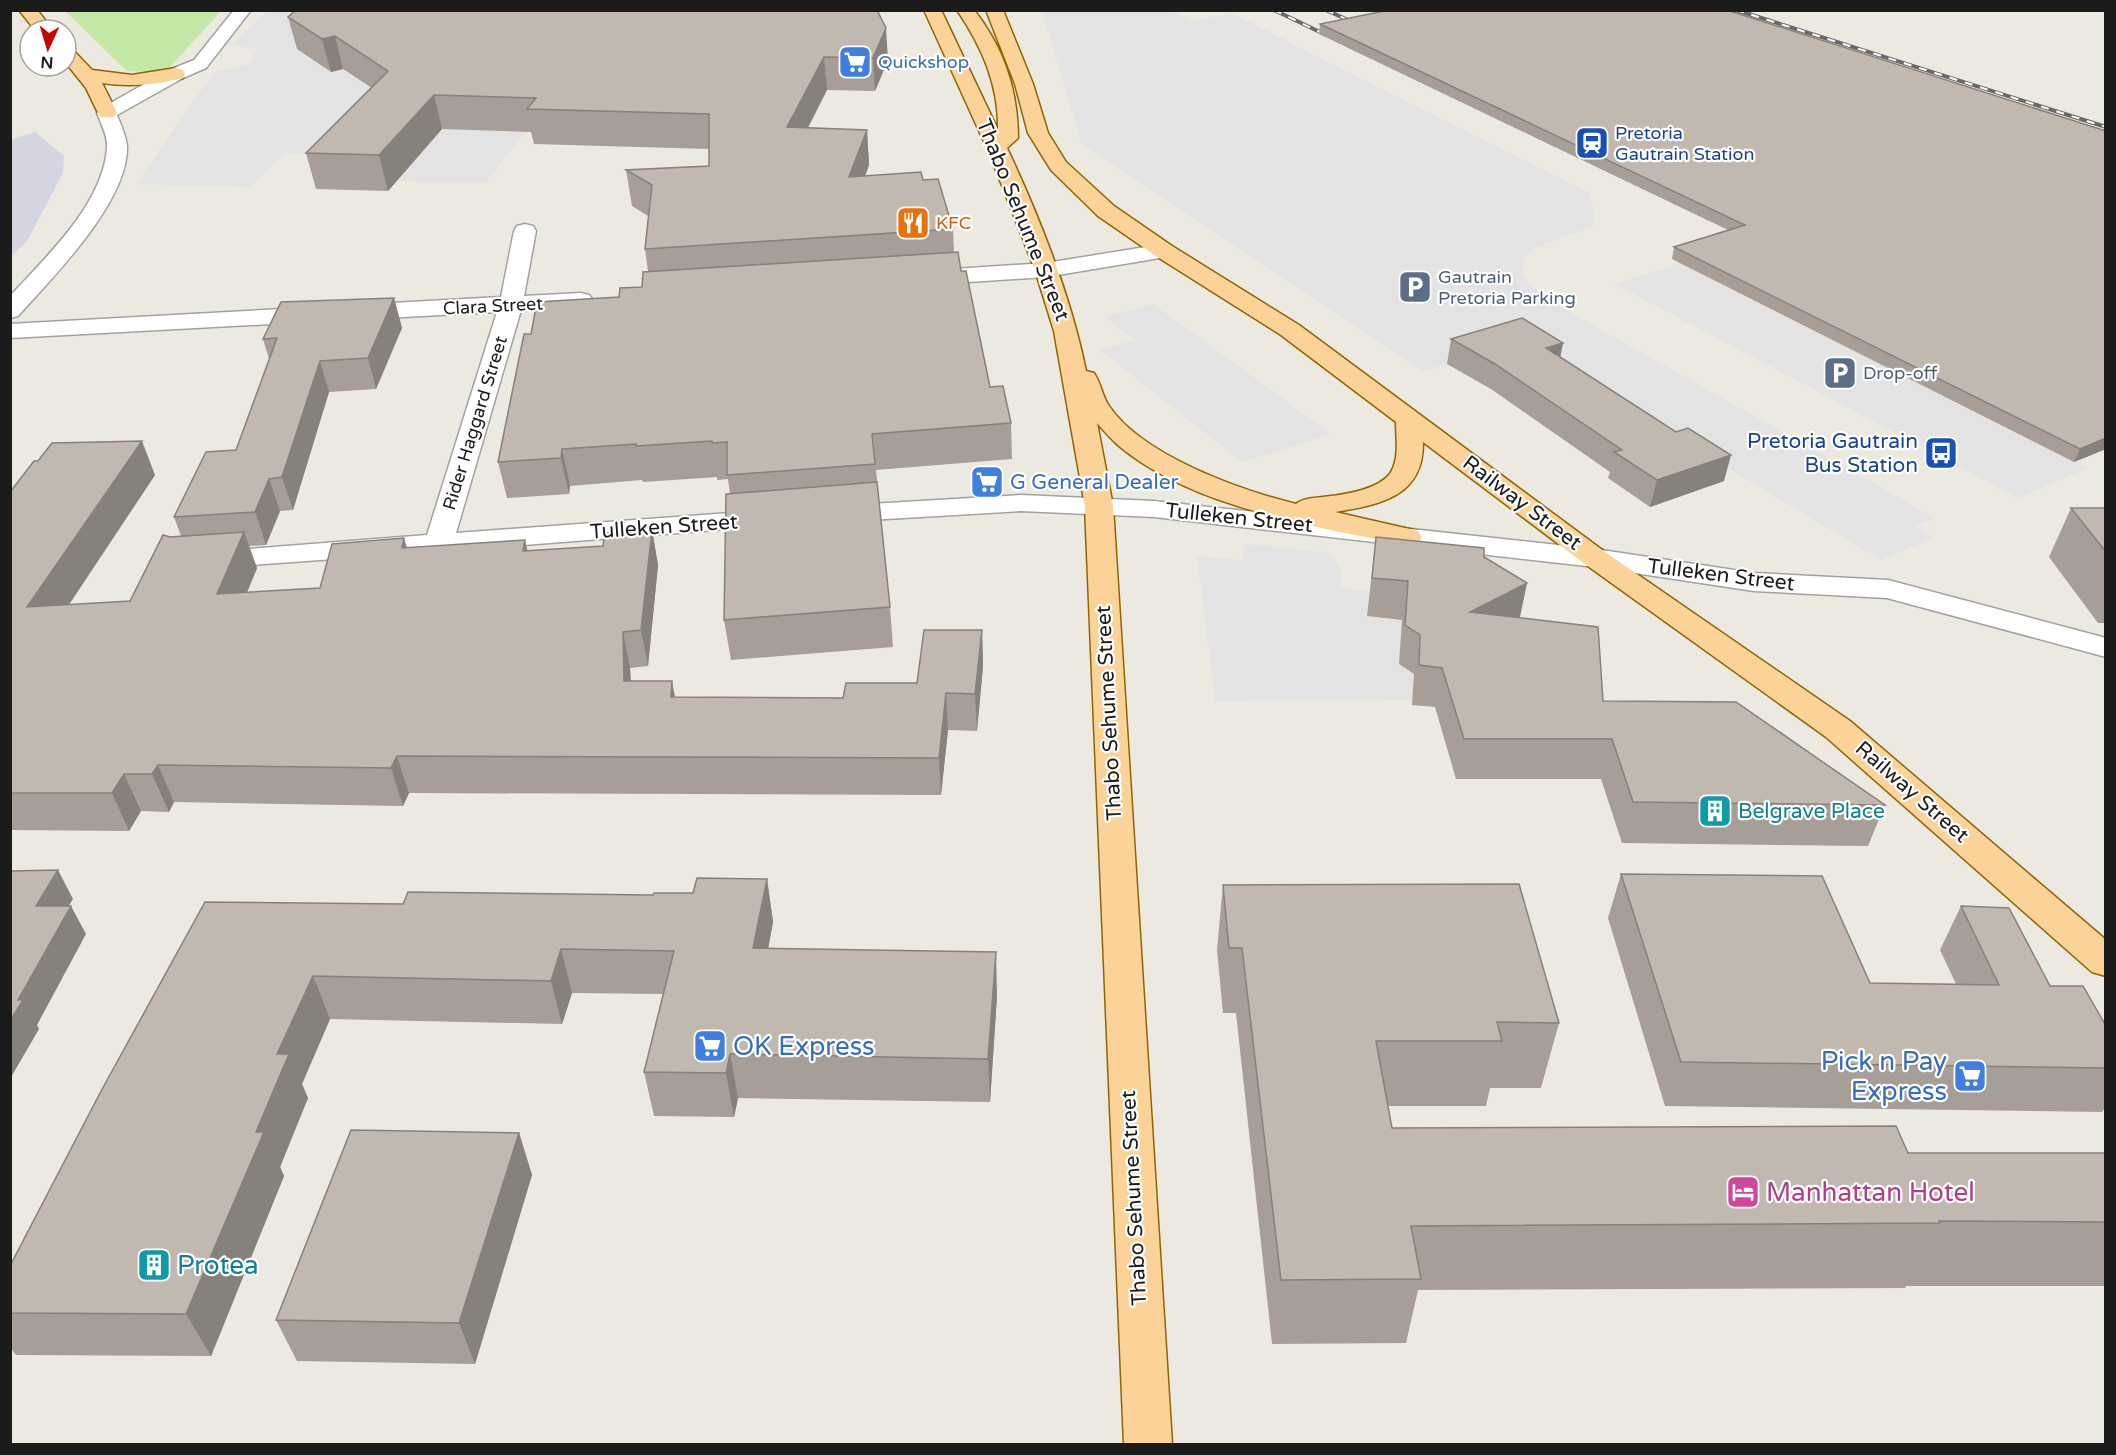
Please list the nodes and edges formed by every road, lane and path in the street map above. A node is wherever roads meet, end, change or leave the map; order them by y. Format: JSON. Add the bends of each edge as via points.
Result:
{"nodes":[{"id":1,"x":243,"y":10,"type":"edge"},
{"id":2,"x":932,"y":10,"type":"edge"},
{"id":3,"x":965,"y":10,"type":"edge"},
{"id":4,"x":994,"y":10,"type":"edge"},
{"id":5,"x":78,"y":65,"type":"edge"},
{"id":6,"x":176,"y":74,"type":"junction"},
{"id":7,"x":88,"y":75,"type":"junction"},
{"id":8,"x":107,"y":113,"type":"junction"},
{"id":9,"x":996,"y":147,"type":"junction"},
{"id":10,"x":525,"y":231,"type":"dead end"},
{"id":11,"x":1164,"y":251,"type":"junction"},
{"id":12,"x":1046,"y":270,"type":"junction"},
{"id":13,"x":903,"y":279,"type":"edge"},
{"id":14,"x":606,"y":299,"type":"edge"},
{"id":15,"x":511,"y":305,"type":"junction"},
{"id":16,"x":10,"y":311,"type":"edge"},
{"id":17,"x":10,"y":331,"type":"edge"},
{"id":18,"x":1066,"y":331,"type":"junction"},
{"id":19,"x":1409,"y":419,"type":"junction"},
{"id":20,"x":1099,"y":506,"type":"junction"},
{"id":21,"x":1287,"y":509,"type":"junction"},
{"id":22,"x":1408,"y":537,"type":"junction"},
{"id":23,"x":438,"y":544,"type":"junction"},
{"id":24,"x":1595,"y":558,"type":"junction"},
{"id":25,"x":183,"y":561,"type":"edge"},
{"id":26,"x":2106,"y":648,"type":"edge"},
{"id":27,"x":2106,"y":962,"type":"edge"},
{"id":28,"x":1148,"y":1444,"type":"edge"}],
"edges":[{"from":1,"to":6,"type":"street","via":[[207,57]]},
{"from":2,"to":9,"type":"main road","name":"Thabo Sehume Street"},
{"from":3,"to":9,"type":"main road","via":[[990,49],[1008,109],[1008,138]]},
{"from":4,"to":11,"type":"main road","name":"Railway Street","via":[[1024,84],[1038,133],[1058,166],[1106,211]]},
{"from":5,"to":7,"type":"main road"},
{"from":6,"to":7,"type":"main road","via":[[136,81]]},
{"from":6,"to":8,"type":"street"},
{"from":7,"to":8,"type":"main road","via":[[100,92]]},
{"from":8,"to":16,"type":"street","via":[[117,147],[111,177],[95,210]]},
{"from":9,"to":12,"type":"main road","name":"Thabo Sehume Street"},
{"from":10,"to":15,"type":"street","name":"Rider Haggard Street"},
{"from":11,"to":12,"type":"street"},
{"from":11,"to":19,"type":"main road","name":"Railway Street","via":[[1290,330]]},
{"from":12,"to":13,"type":"street"},
{"from":12,"to":18,"type":"main road","name":"Thabo Sehume Street"},
{"from":14,"to":15,"type":"street","name":"Clara Street"},
{"from":15,"to":17,"type":"street","name":"Clara Street"},
{"from":15,"to":23,"type":"street","name":"Rider Haggard Street"},
{"from":18,"to":20,"type":"main road","name":"Thabo Sehume Street"},
{"from":18,"to":21,"type":"main road","via":[[1099,410],[1144,454],[1203,484]]},
{"from":19,"to":21,"type":"main road","via":[[1404,475],[1389,487],[1346,502]]},
{"from":19,"to":24,"type":"main road","name":"Railway Street"},
{"from":20,"to":22,"type":"street","name":"Tulleken Street"},
{"from":20,"to":23,"type":"street","name":"Tulleken Street","via":[[1021,503]]},
{"from":20,"to":28,"type":"main road","name":"Thabo Sehume Street"},
{"from":21,"to":22,"type":"main road"},
{"from":22,"to":24,"type":"street","name":"Tulleken Street"},
{"from":23,"to":25,"type":"street","name":"Tulleken Street"},
{"from":24,"to":26,"type":"street","name":"Tulleken Street","via":[[1754,582],[1888,589]]},
{"from":24,"to":27,"type":"main road","name":"Railway Street","via":[[1838,729]]}]}
